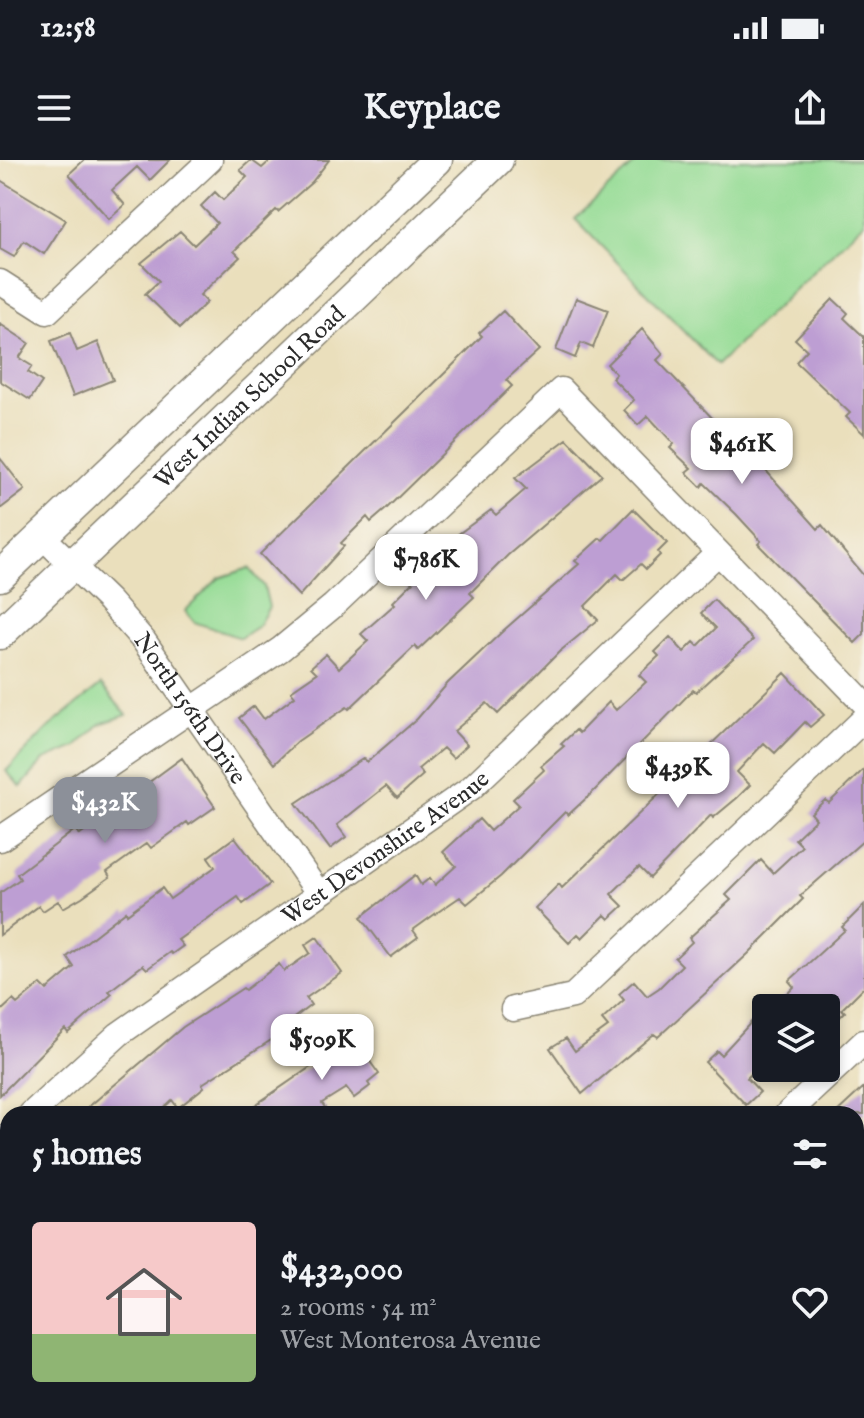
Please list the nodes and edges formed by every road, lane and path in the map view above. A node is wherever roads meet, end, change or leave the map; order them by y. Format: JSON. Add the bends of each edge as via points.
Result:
{"nodes":[{"id":1,"x":210,"y":160,"type":"edge"},
{"id":2,"x":437,"y":160,"type":"edge"},
{"id":3,"x":498,"y":160,"type":"edge"},
{"id":4,"x":0,"y":282,"type":"edge"},
{"id":5,"x":42,"y":536,"type":"junction"},
{"id":6,"x":718,"y":553,"type":"junction"},
{"id":7,"x":72,"y":565,"type":"junction"},
{"id":8,"x":0,"y":576,"type":"edge"},
{"id":9,"x":0,"y":634,"type":"edge"},
{"id":10,"x":864,"y":703,"type":"edge"},
{"id":11,"x":192,"y":710,"type":"junction"},
{"id":12,"x":864,"y":719,"type":"edge"},
{"id":13,"x":0,"y":839,"type":"edge"},
{"id":14,"x":319,"y":894,"type":"junction"},
{"id":15,"x":513,"y":1009,"type":"dead end"},
{"id":16,"x":863,"y":1044,"type":"edge"},
{"id":17,"x":40,"y":1106,"type":"edge"},
{"id":18,"x":796,"y":1106,"type":"edge"}],
"edges":[{"from":1,"to":4,"type":"street","via":[[47,312]]},
{"from":2,"to":5,"type":"main road","name":"West Indian School Road"},
{"from":3,"to":7,"type":"main road","name":"West Indian School Road"},
{"from":5,"to":7,"type":"street","name":"North 156th Drive"},
{"from":5,"to":8,"type":"main road","name":"West Indian School Road"},
{"from":6,"to":10,"type":"street"},
{"from":6,"to":11,"type":"street","via":[[561,390],[317,621]]},
{"from":6,"to":14,"type":"street","name":"West Devonshire Avenue","via":[[471,788]]},
{"from":7,"to":9,"type":"main road","name":"West Indian School Road"},
{"from":7,"to":11,"type":"street","name":"North 156th Drive","via":[[126,619]]},
{"from":11,"to":13,"type":"street"},
{"from":11,"to":14,"type":"street","name":"North 156th Drive"},
{"from":12,"to":15,"type":"street","via":[[573,996]]},
{"from":14,"to":17,"type":"street","name":"West Devonshire Avenue","via":[[119,1034]]},
{"from":16,"to":18,"type":"street"}]}
